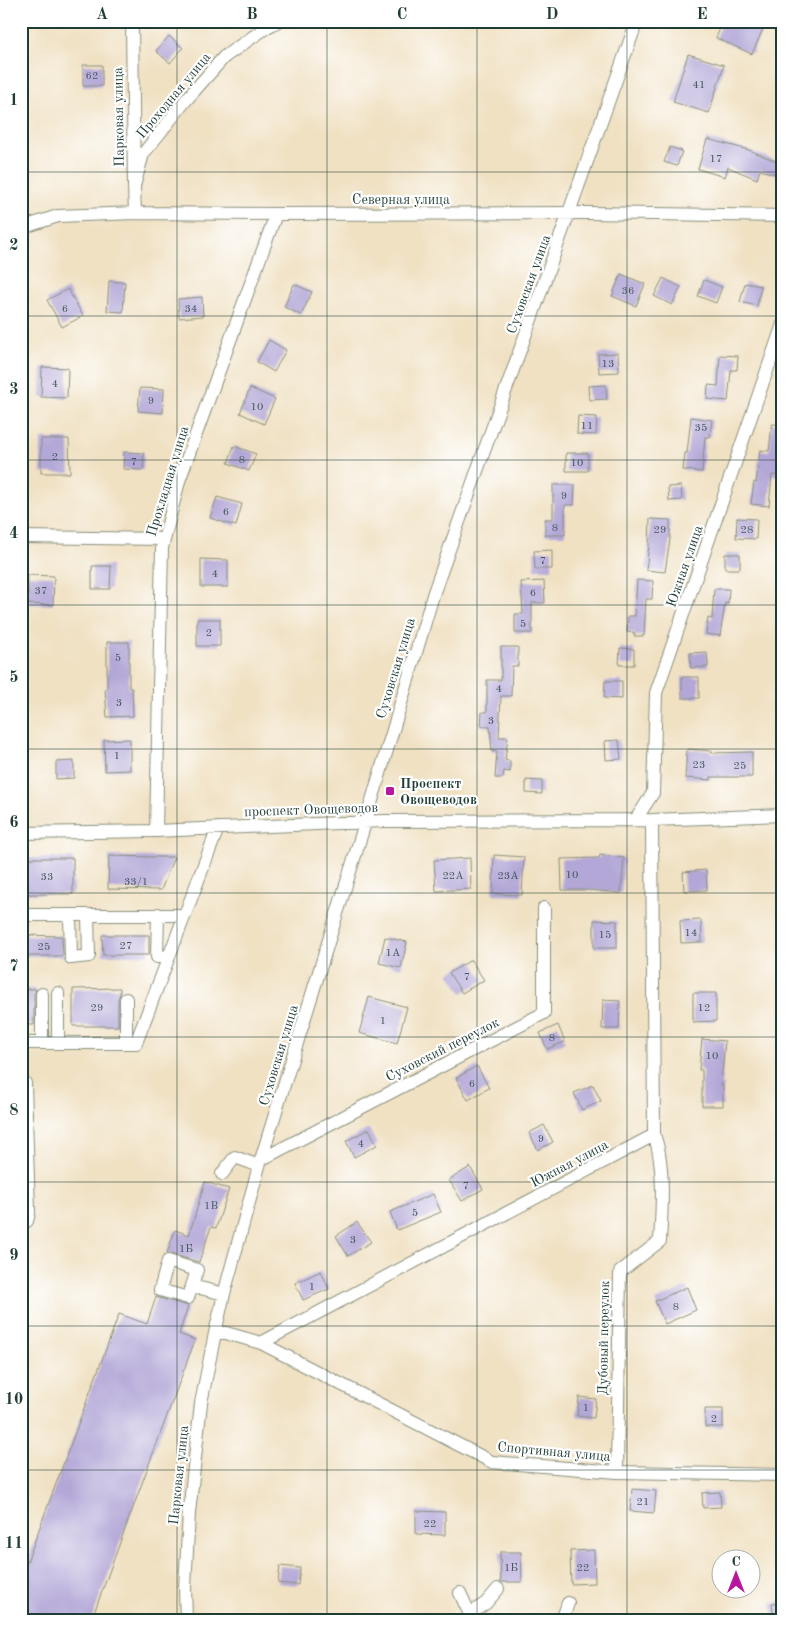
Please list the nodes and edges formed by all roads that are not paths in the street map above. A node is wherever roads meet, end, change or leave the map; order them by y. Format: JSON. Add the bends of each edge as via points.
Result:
{"nodes":[{"id":1,"x":132,"y":21,"type":"edge"},
{"id":2,"x":279,"y":21,"type":"edge"},
{"id":3,"x":637,"y":21,"type":"edge"},
{"id":4,"x":134,"y":186,"type":"junction"},
{"id":5,"x":135,"y":213,"type":"junction"},
{"id":6,"x":276,"y":214,"type":"junction"},
{"id":7,"x":570,"y":214,"type":"junction"},
{"id":8,"x":783,"y":216,"type":"edge"},
{"id":9,"x":21,"y":228,"type":"edge"},
{"id":10,"x":783,"y":324,"type":"edge"},
{"id":11,"x":21,"y":537,"type":"edge"},
{"id":12,"x":164,"y":539,"type":"junction"},
{"id":13,"x":783,"y":815,"type":"edge"},
{"id":14,"x":636,"y":819,"type":"junction"},
{"id":15,"x":652,"y":820,"type":"junction"},
{"id":16,"x":366,"y":822,"type":"junction"},
{"id":17,"x":218,"y":828,"type":"junction"},
{"id":18,"x":156,"y":831,"type":"junction"},
{"id":19,"x":21,"y":833,"type":"edge"},
{"id":20,"x":544,"y":908,"type":"dead end"},
{"id":21,"x":70,"y":914,"type":"junction"},
{"id":22,"x":158,"y":914,"type":"junction"},
{"id":23,"x":185,"y":914,"type":"junction"},
{"id":24,"x":21,"y":915,"type":"edge"},
{"id":25,"x":88,"y":915,"type":"junction"},
{"id":26,"x":169,"y":956,"type":"junction"},
{"id":27,"x":58,"y":993,"type":"dead end"},
{"id":28,"x":42,"y":994,"type":"dead end"},
{"id":29,"x":126,"y":999,"type":"dead end"},
{"id":30,"x":21,"y":1043,"type":"edge"},
{"id":31,"x":42,"y":1043,"type":"junction"},
{"id":32,"x":58,"y":1043,"type":"junction"},
{"id":33,"x":126,"y":1043,"type":"junction"},
{"id":34,"x":25,"y":1083,"type":"dead end"},
{"id":35,"x":654,"y":1135,"type":"junction"},
{"id":36,"x":260,"y":1162,"type":"junction"},
{"id":37,"x":222,"y":1174,"type":"dead end"},
{"id":38,"x":21,"y":1224,"type":"edge"},
{"id":39,"x":192,"y":1286,"type":"dead end"},
{"id":40,"x":224,"y":1294,"type":"junction"},
{"id":41,"x":215,"y":1334,"type":"junction"},
{"id":42,"x":261,"y":1343,"type":"junction"},
{"id":43,"x":617,"y":1472,"type":"junction"},
{"id":44,"x":783,"y":1476,"type":"edge"},
{"id":45,"x":498,"y":1589,"type":"dead end"},
{"id":46,"x":460,"y":1593,"type":"dead end"},
{"id":47,"x":568,"y":1603,"type":"dead end"},
{"id":48,"x":471,"y":1618,"type":"edge"},
{"id":49,"x":186,"y":1621,"type":"edge"},
{"id":50,"x":562,"y":1621,"type":"edge"}],
"edges":[{"from":1,"to":4,"type":"street","name":"Парковая улица"},
{"from":2,"to":4,"type":"street","name":"Проходная улица","via":[[224,57],[186,100],[143,154]]},
{"from":3,"to":7,"type":"street","name":"Суховская улица"},
{"from":4,"to":5,"type":"street","name":"Парковая улица"},
{"from":5,"to":6,"type":"street","name":"Северная улица"},
{"from":5,"to":9,"type":"street","name":"Северная улица","via":[[58,216]]},
{"from":6,"to":7,"type":"street","name":"Северная улица"},
{"from":6,"to":12,"type":"street","name":"Прохладная улица","via":[[179,481]]},
{"from":7,"to":8,"type":"street","name":"Северная улица"},
{"from":7,"to":16,"type":"street","name":"Суховская улица","via":[[434,592]]},
{"from":10,"to":14,"type":"street","name":"Южная улица","via":[[656,693],[653,793]]},
{"from":11,"to":12,"type":"street"},
{"from":12,"to":18,"type":"street","name":"Прохладная улица"},
{"from":13,"to":15,"type":"street","name":"проспект Овощеводов"},
{"from":14,"to":15,"type":"street","name":"проспект Овощеводов"},
{"from":14,"to":16,"type":"street","name":"проспект Овощеводов"},
{"from":15,"to":35,"type":"street"},
{"from":16,"to":17,"type":"street","name":"проспект Овощеводов"},
{"from":16,"to":36,"type":"street","name":"Суховская улица"},
{"from":17,"to":18,"type":"street","name":"проспект Овощеводов"},
{"from":17,"to":23,"type":"street"},
{"from":18,"to":19,"type":"street","name":"проспект Овощеводов"},
{"from":20,"to":36,"type":"street","name":"Суховский переулок","via":[[544,1013]]},
{"from":21,"to":24,"type":"street"},
{"from":21,"to":25,"type":"street"},
{"from":21,"to":25,"type":"street","via":[[71,958],[89,956]]},
{"from":22,"to":23,"type":"street"},
{"from":22,"to":25,"type":"street"},
{"from":22,"to":26,"type":"street","via":[[158,957]]},
{"from":23,"to":26,"type":"street"},
{"from":26,"to":33,"type":"street","via":[[136,1044]]},
{"from":27,"to":32,"type":"street"},
{"from":28,"to":31,"type":"street"},
{"from":29,"to":33,"type":"street"},
{"from":30,"to":31,"type":"street"},
{"from":31,"to":32,"type":"street"},
{"from":32,"to":33,"type":"street"},
{"from":34,"to":38,"type":"street","via":[[29,1213],[27,1221]]},
{"from":35,"to":42,"type":"street","name":"Южная улица"},
{"from":35,"to":43,"type":"street","name":"Дубовый переулок","via":[[659,1146],[663,1207],[660,1241],[620,1272]]},
{"from":36,"to":37,"type":"street","via":[[235,1158]]},
{"from":36,"to":40,"type":"street","name":"Суховская улица"},
{"from":39,"to":40,"type":"street"},
{"from":40,"to":41,"type":"street","name":"Суховская улица"},
{"from":41,"to":42,"type":"street","via":[[226,1333]]},
{"from":41,"to":49,"type":"street","name":"Парковая улица","via":[[201,1403],[190,1493]]},
{"from":42,"to":43,"type":"street","name":"Спортивная улица","via":[[492,1462]]},
{"from":43,"to":44,"type":"street","name":"Спортивная улица"},
{"from":45,"to":48,"type":"street"},
{"from":46,"to":48,"type":"street"},
{"from":47,"to":50,"type":"street"}]}
